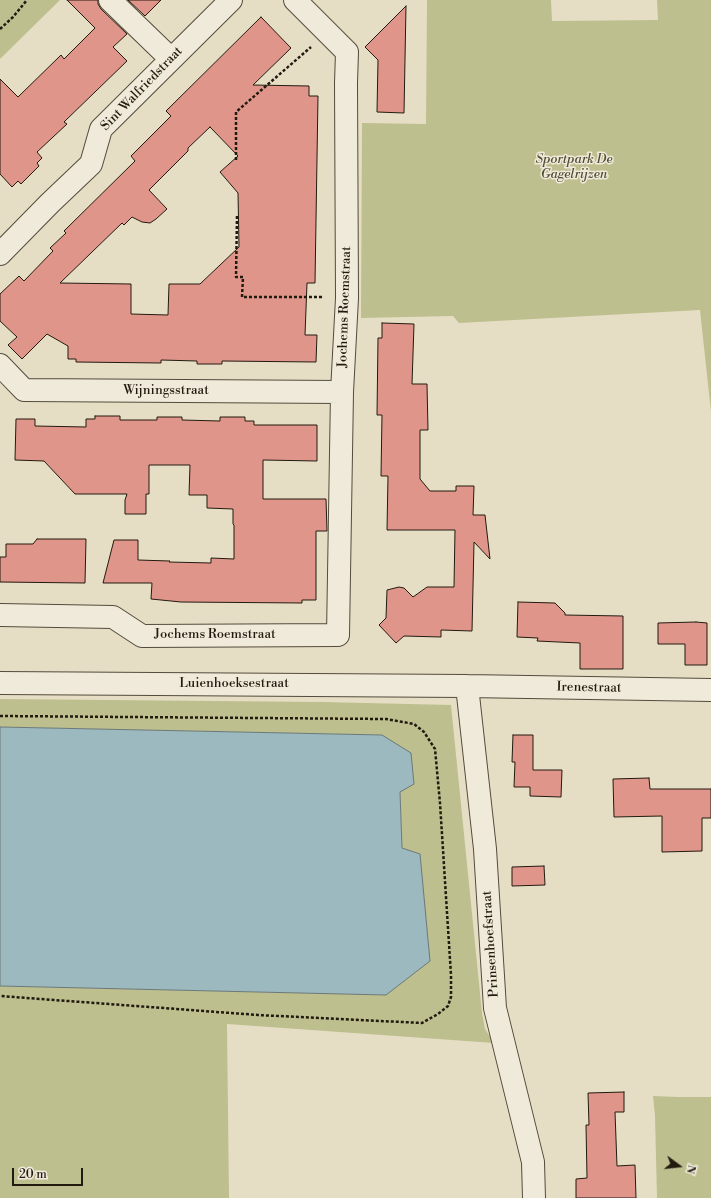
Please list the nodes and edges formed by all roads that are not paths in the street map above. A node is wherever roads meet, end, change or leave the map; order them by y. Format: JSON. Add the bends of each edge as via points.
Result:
{"nodes":[{"id":1,"x":110,"y":0,"type":"edge"},
{"id":2,"x":231,"y":0,"type":"edge"},
{"id":3,"x":295,"y":0,"type":"edge"},
{"id":4,"x":171,"y":59,"type":"junction"},
{"id":5,"x":0,"y":254,"type":"edge"},
{"id":6,"x":0,"y":365,"type":"edge"},
{"id":7,"x":342,"y":392,"type":"junction"},
{"id":8,"x":0,"y":615,"type":"edge"},
{"id":9,"x":0,"y":683,"type":"edge"},
{"id":10,"x":468,"y":686,"type":"junction"},
{"id":11,"x":711,"y":690,"type":"edge"},
{"id":12,"x":534,"y":1198,"type":"edge"}],
"edges":[{"from":1,"to":4,"type":"street"},
{"from":2,"to":4,"type":"street","name":"Sint Walfriedstraat"},
{"from":3,"to":7,"type":"street","name":"Jochems Roemstraat","via":[[347,52],[347,298]]},
{"from":4,"to":5,"type":"street","name":"Sint Walfriedstraat","via":[[101,129],[91,164]]},
{"from":6,"to":7,"type":"street","name":"Wijningsstraat","via":[[24,390]]},
{"from":7,"to":8,"type":"street","name":"Jochems Roemstraat","via":[[338,635],[142,636],[113,617]]},
{"from":9,"to":10,"type":"street","name":"Luienhoeksestraat"},
{"from":10,"to":11,"type":"street","name":"Irenestraat"},
{"from":10,"to":12,"type":"street","name":"Prinsenhoefstraat","via":[[485,849],[495,1008],[533,1162]]}]}
